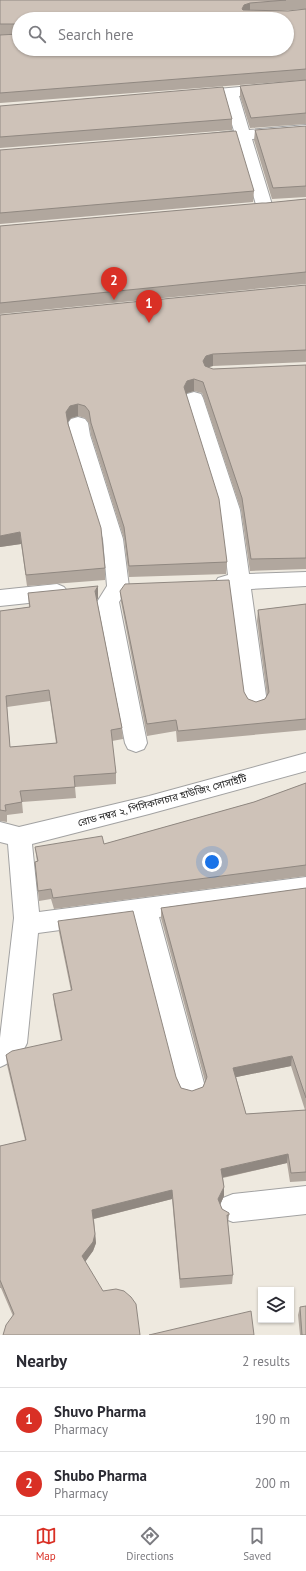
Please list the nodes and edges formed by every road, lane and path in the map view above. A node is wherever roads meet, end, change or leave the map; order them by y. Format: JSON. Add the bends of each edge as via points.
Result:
{"nodes":[{"id":1,"x":306,"y":85,"type":"edge"},
{"id":2,"x":230,"y":92,"type":"junction"},
{"id":3,"x":182,"y":96,"type":"edge"},
{"id":4,"x":306,"y":130,"type":"edge"},
{"id":5,"x":243,"y":135,"type":"junction"},
{"id":6,"x":196,"y":139,"type":"edge"},
{"id":7,"x":265,"y":208,"type":"edge"},
{"id":8,"x":194,"y":398,"type":"dead end"},
{"id":9,"x":78,"y":423,"type":"dead end"},
{"id":10,"x":306,"y":580,"type":"edge"},
{"id":11,"x":239,"y":582,"type":"junction"},
{"id":12,"x":208,"y":583,"type":"edge"},
{"id":13,"x":140,"y":586,"type":"edge"},
{"id":14,"x":118,"y":587,"type":"junction"},
{"id":15,"x":0,"y":598,"type":"edge"},
{"id":16,"x":256,"y":703,"type":"edge"},
{"id":17,"x":136,"y":743,"type":"dead end"},
{"id":18,"x":306,"y":762,"type":"edge"},
{"id":19,"x":9,"y":835,"type":"edge"},
{"id":20,"x":306,"y":887,"type":"edge"},
{"id":21,"x":144,"y":909,"type":"junction"},
{"id":22,"x":26,"y":924,"type":"junction"},
{"id":23,"x":0,"y":1055,"type":"edge"},
{"id":24,"x":191,"y":1087,"type":"dead end"},
{"id":25,"x":306,"y":1200,"type":"edge"},
{"id":26,"x":233,"y":1208,"type":"dead end"}],
"edges":[{"from":1,"to":2,"type":"street"},
{"from":2,"to":3,"type":"street"},
{"from":2,"to":5,"type":"street"},
{"from":4,"to":5,"type":"street"},
{"from":5,"to":6,"type":"street"},
{"from":5,"to":7,"type":"street"},
{"from":8,"to":11,"type":"street","via":[[230,510]]},
{"from":9,"to":14,"type":"street","via":[[113,539]]},
{"from":10,"to":11,"type":"street"},
{"from":11,"to":12,"type":"street"},
{"from":11,"to":16,"type":"street"},
{"from":13,"to":14,"type":"street"},
{"from":14,"to":15,"type":"street"},
{"from":14,"to":17,"type":"street","via":[[108,602]]},
{"from":18,"to":19,"type":"street","name":"রোড নম্বর ২, পিসিকালচার হাউজিং সোসাইটি","via":[[148,805]]},
{"from":19,"to":22,"type":"street","via":[[27,918]]},
{"from":20,"to":21,"type":"street"},
{"from":21,"to":22,"type":"street"},
{"from":21,"to":24,"type":"street"},
{"from":22,"to":23,"type":"street","via":[[14,1043]]},
{"from":25,"to":26,"type":"street"}]}
